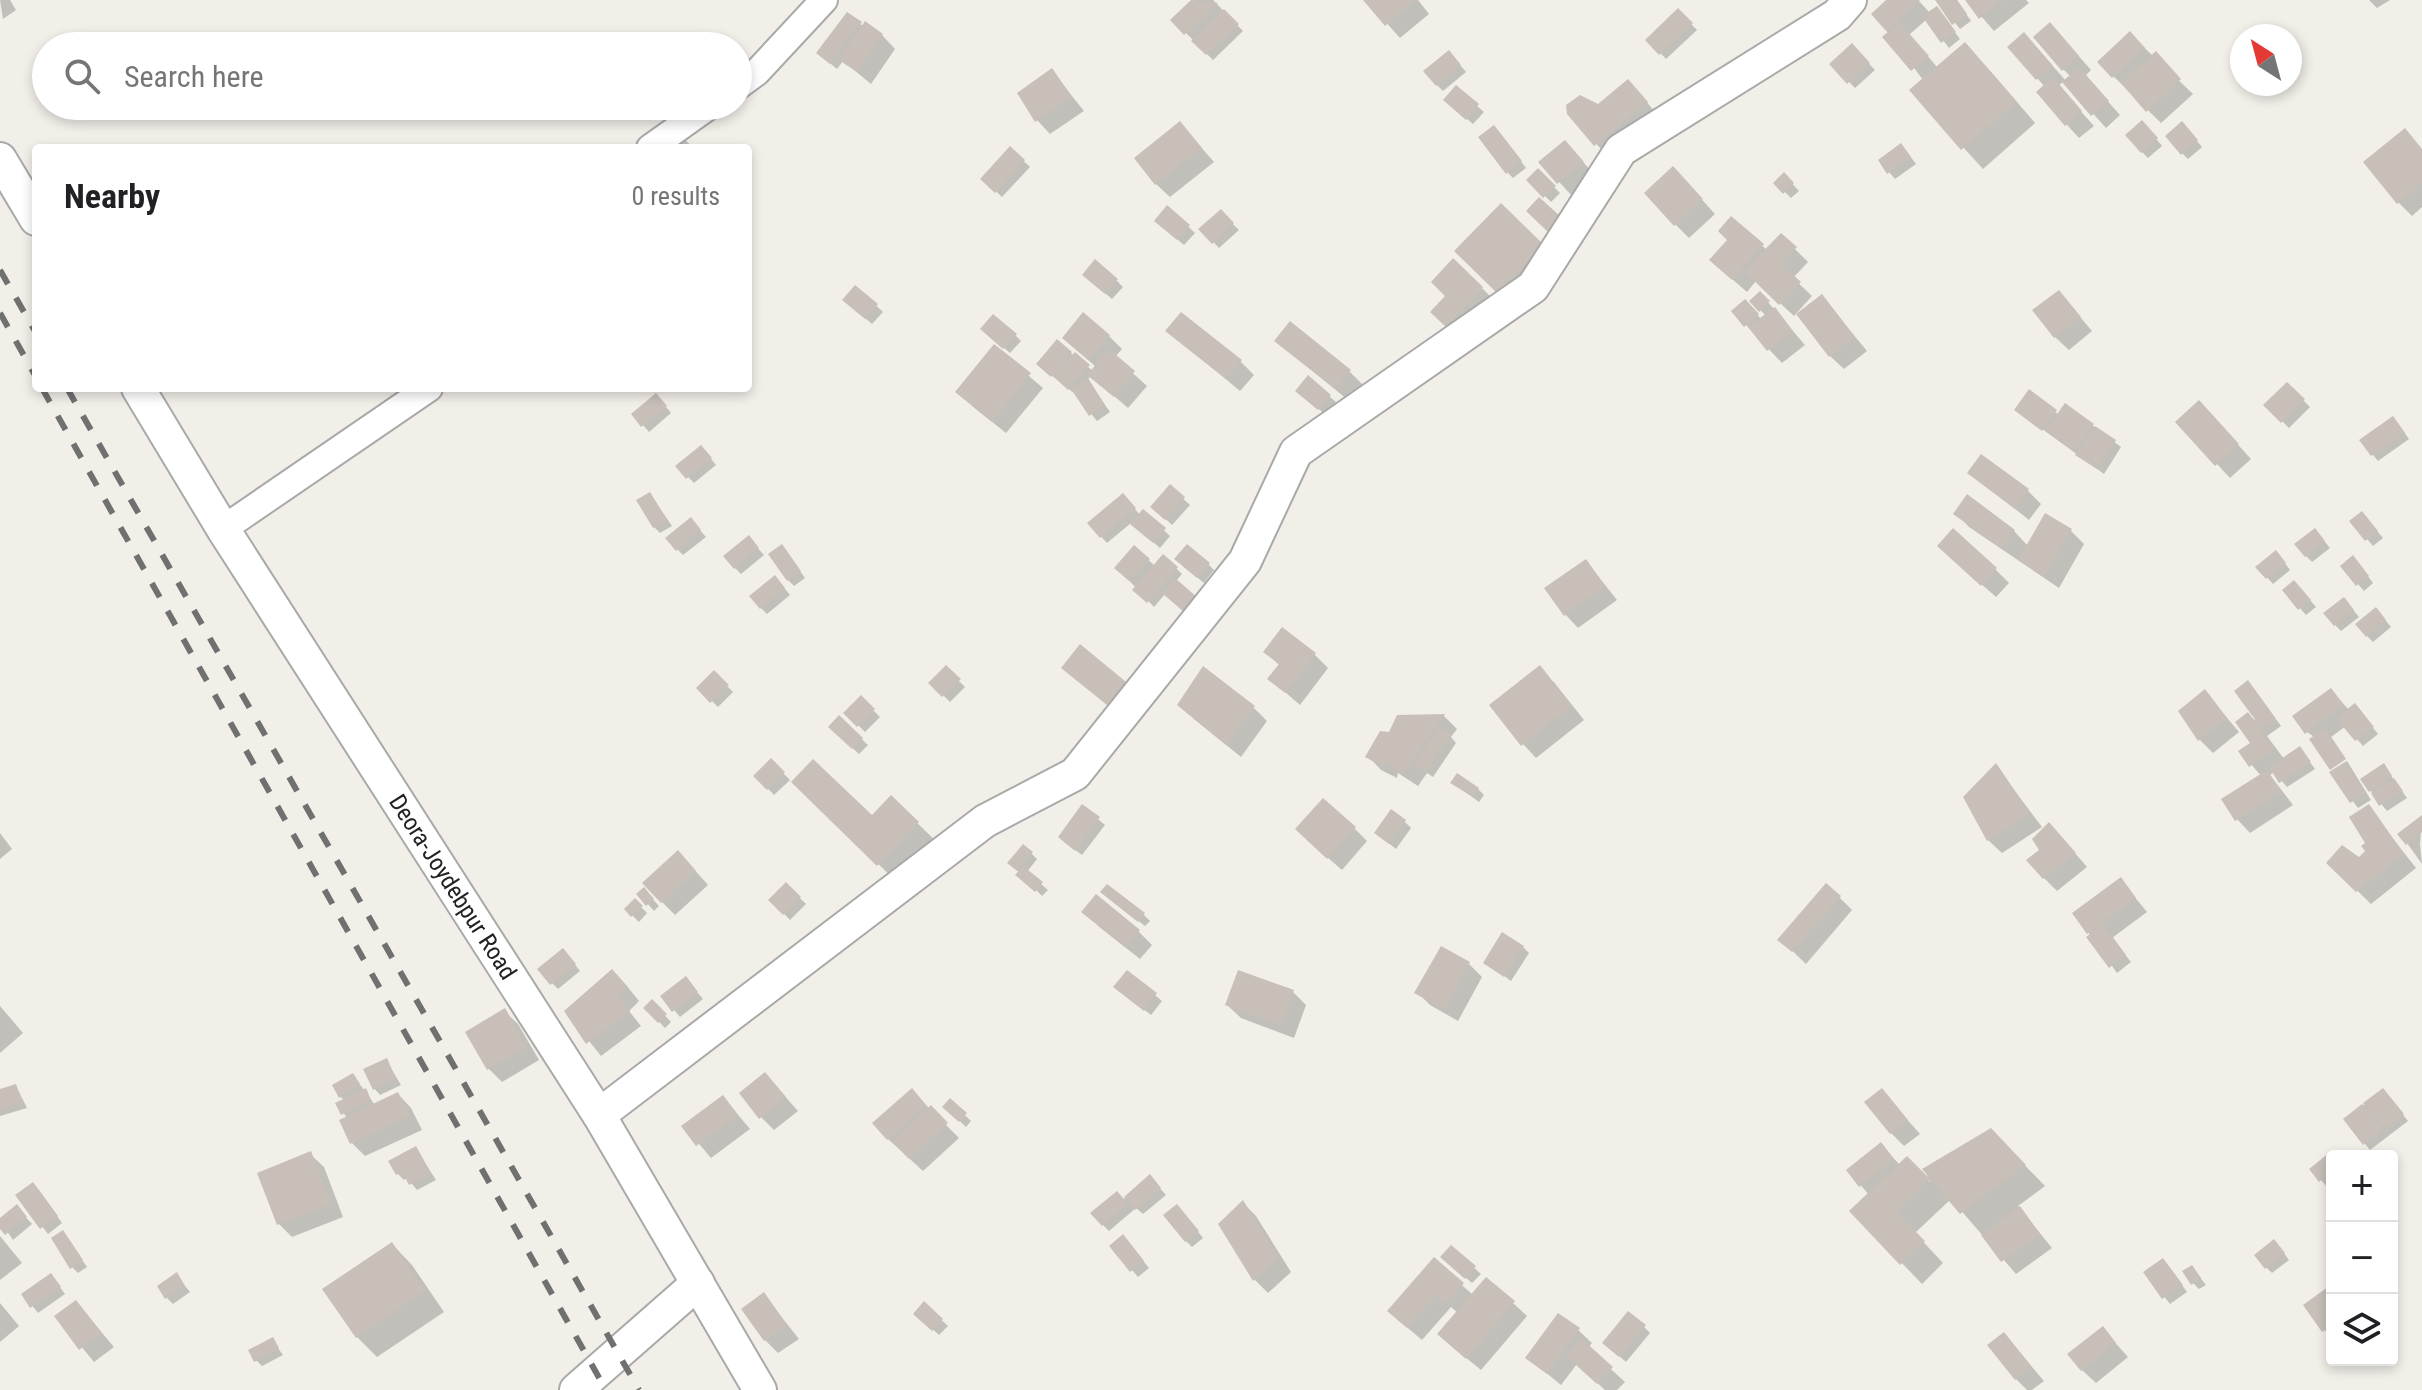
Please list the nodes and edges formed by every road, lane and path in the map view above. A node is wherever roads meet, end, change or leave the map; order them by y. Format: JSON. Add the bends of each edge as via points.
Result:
{"nodes":[{"id":1,"x":824,"y":0,"type":"edge"},
{"id":2,"x":1850,"y":0,"type":"edge"},
{"id":3,"x":752,"y":76,"type":"edge"},
{"id":4,"x":689,"y":120,"type":"edge"},
{"id":5,"x":656,"y":144,"type":"edge"},
{"id":6,"x":0,"y":159,"type":"edge"},
{"id":7,"x":32,"y":212,"type":"edge"},
{"id":8,"x":140,"y":392,"type":"edge"},
{"id":9,"x":423,"y":392,"type":"edge"},
{"id":10,"x":223,"y":529,"type":"junction"},
{"id":11,"x":599,"y":1115,"type":"junction"},
{"id":12,"x":698,"y":1283,"type":"junction"},
{"id":13,"x":576,"y":1390,"type":"edge"},
{"id":14,"x":760,"y":1390,"type":"edge"}],
"edges":[{"from":1,"to":3,"type":"street"},
{"from":2,"to":11,"type":"street","via":[[1837,15],[1621,150],[1533,287],[1296,452],[1245,561],[1075,774],[985,821]]},
{"from":4,"to":5,"type":"street"},
{"from":6,"to":7,"type":"street"},
{"from":8,"to":10,"type":"street","name":"Deora-Joydebpur Road"},
{"from":9,"to":10,"type":"street"},
{"from":10,"to":11,"type":"street","name":"Deora-Joydebpur Road"},
{"from":11,"to":12,"type":"street","name":"Deora-Joydebpur Road"},
{"from":12,"to":13,"type":"street"},
{"from":12,"to":14,"type":"street","name":"Deora-Joydebpur Road"}]}
